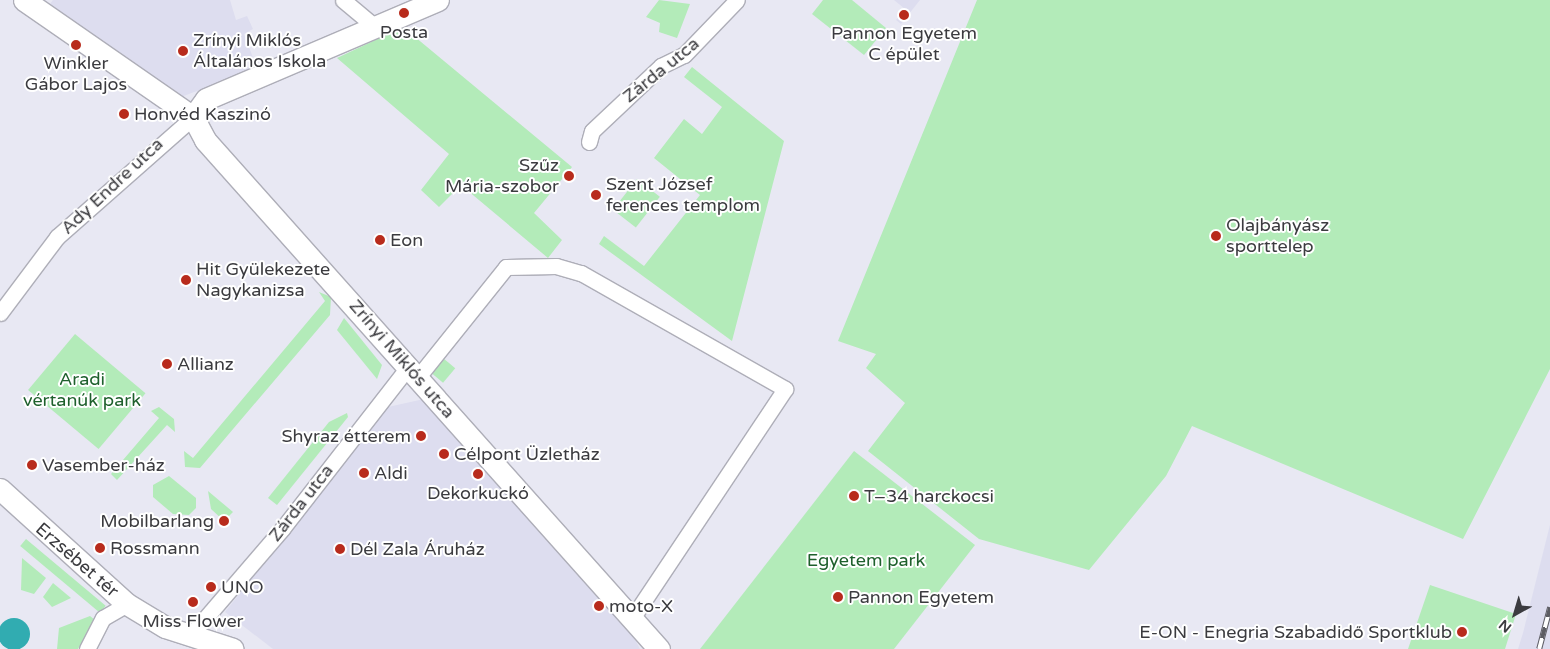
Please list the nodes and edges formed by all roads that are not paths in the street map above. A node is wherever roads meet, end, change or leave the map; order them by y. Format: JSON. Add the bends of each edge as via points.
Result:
{"nodes":[{"id":1,"x":24,"y":0,"type":"edge"},
{"id":2,"x":343,"y":0,"type":"edge"},
{"id":3,"x":438,"y":0,"type":"edge"},
{"id":4,"x":737,"y":0,"type":"edge"},
{"id":5,"x":374,"y":26,"type":"junction"},
{"id":6,"x":193,"y":117,"type":"junction"},
{"id":7,"x":589,"y":142,"type":"dead end"},
{"id":8,"x":0,"y":313,"type":"edge"},
{"id":9,"x":413,"y":371,"type":"junction"},
{"id":10,"x":1,"y":495,"type":"edge"},
{"id":11,"x":127,"y":604,"type":"junction"},
{"id":12,"x":632,"y":618,"type":"junction"},
{"id":13,"x":190,"y":636,"type":"junction"},
{"id":14,"x":86,"y":649,"type":"edge"},
{"id":15,"x":233,"y":649,"type":"edge"},
{"id":16,"x":659,"y":649,"type":"edge"}],
"edges":[{"from":1,"to":6,"type":"main road","name":"Zrínyi Miklós utca"},
{"from":2,"to":5,"type":"street"},
{"from":3,"to":5,"type":"main road","name":"Ady Endre utca"},
{"from":4,"to":7,"type":"street","name":"Zárda utca","via":[[684,55],[661,66],[592,130]]},
{"from":5,"to":6,"type":"main road","name":"Ady Endre utca","via":[[206,99]]},
{"from":6,"to":8,"type":"street","name":"Ady Endre utca","via":[[57,237]]},
{"from":6,"to":9,"type":"main road","name":"Zrínyi Miklós utca","via":[[205,140]]},
{"from":9,"to":12,"type":"main road","name":"Zrínyi Miklós utca"},
{"from":9,"to":12,"type":"street","name":"Zárda utca","via":[[506,267],[556,266],[581,272],[785,388]]},
{"from":9,"to":13,"type":"street","name":"Zárda utca"},
{"from":10,"to":11,"type":"main road","name":"Erzsébet tér"},
{"from":11,"to":13,"type":"main road","via":[[152,621]]},
{"from":11,"to":14,"type":"street","name":"Erzsébet tér","via":[[103,618]]},
{"from":12,"to":16,"type":"main road","name":"Zrínyi Miklós utca"},
{"from":13,"to":15,"type":"main road"}]}
